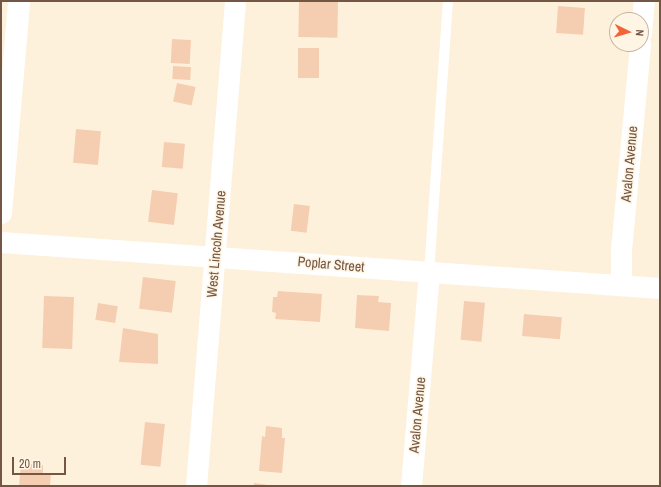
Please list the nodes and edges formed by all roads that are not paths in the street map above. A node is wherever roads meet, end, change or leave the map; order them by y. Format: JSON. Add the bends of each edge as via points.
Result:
{"nodes":[{"id":1,"x":19,"y":1,"type":"edge"},
{"id":2,"x":235,"y":1,"type":"edge"},
{"id":3,"x":448,"y":1,"type":"edge"},
{"id":4,"x":644,"y":1,"type":"edge"},
{"id":5,"x":643,"y":12,"type":"edge"},
{"id":6,"x":639,"y":52,"type":"edge"},
{"id":7,"x":1,"y":213,"type":"edge"},
{"id":8,"x":1,"y":242,"type":"edge"},
{"id":9,"x":215,"y":256,"type":"junction"},
{"id":10,"x":429,"y":272,"type":"junction"},
{"id":11,"x":621,"y":285,"type":"junction"},
{"id":12,"x":660,"y":288,"type":"edge"},
{"id":13,"x":196,"y":486,"type":"edge"},
{"id":14,"x":411,"y":486,"type":"edge"}],
"edges":[{"from":1,"to":7,"type":"street"},
{"from":2,"to":9,"type":"street","name":"West Lincoln Avenue"},
{"from":3,"to":10,"type":"lane"},
{"from":4,"to":5,"type":"street"},
{"from":6,"to":11,"type":"street","name":"Avalon Avenue","via":[[621,250]]},
{"from":8,"to":9,"type":"street","name":"Poplar Street"},
{"from":9,"to":10,"type":"street","name":"Poplar Street"},
{"from":9,"to":13,"type":"street","name":"West Lincoln Avenue"},
{"from":10,"to":11,"type":"street","name":"Poplar Street"},
{"from":10,"to":14,"type":"street","name":"Avalon Avenue"},
{"from":11,"to":12,"type":"street","name":"Poplar Street"}]}
